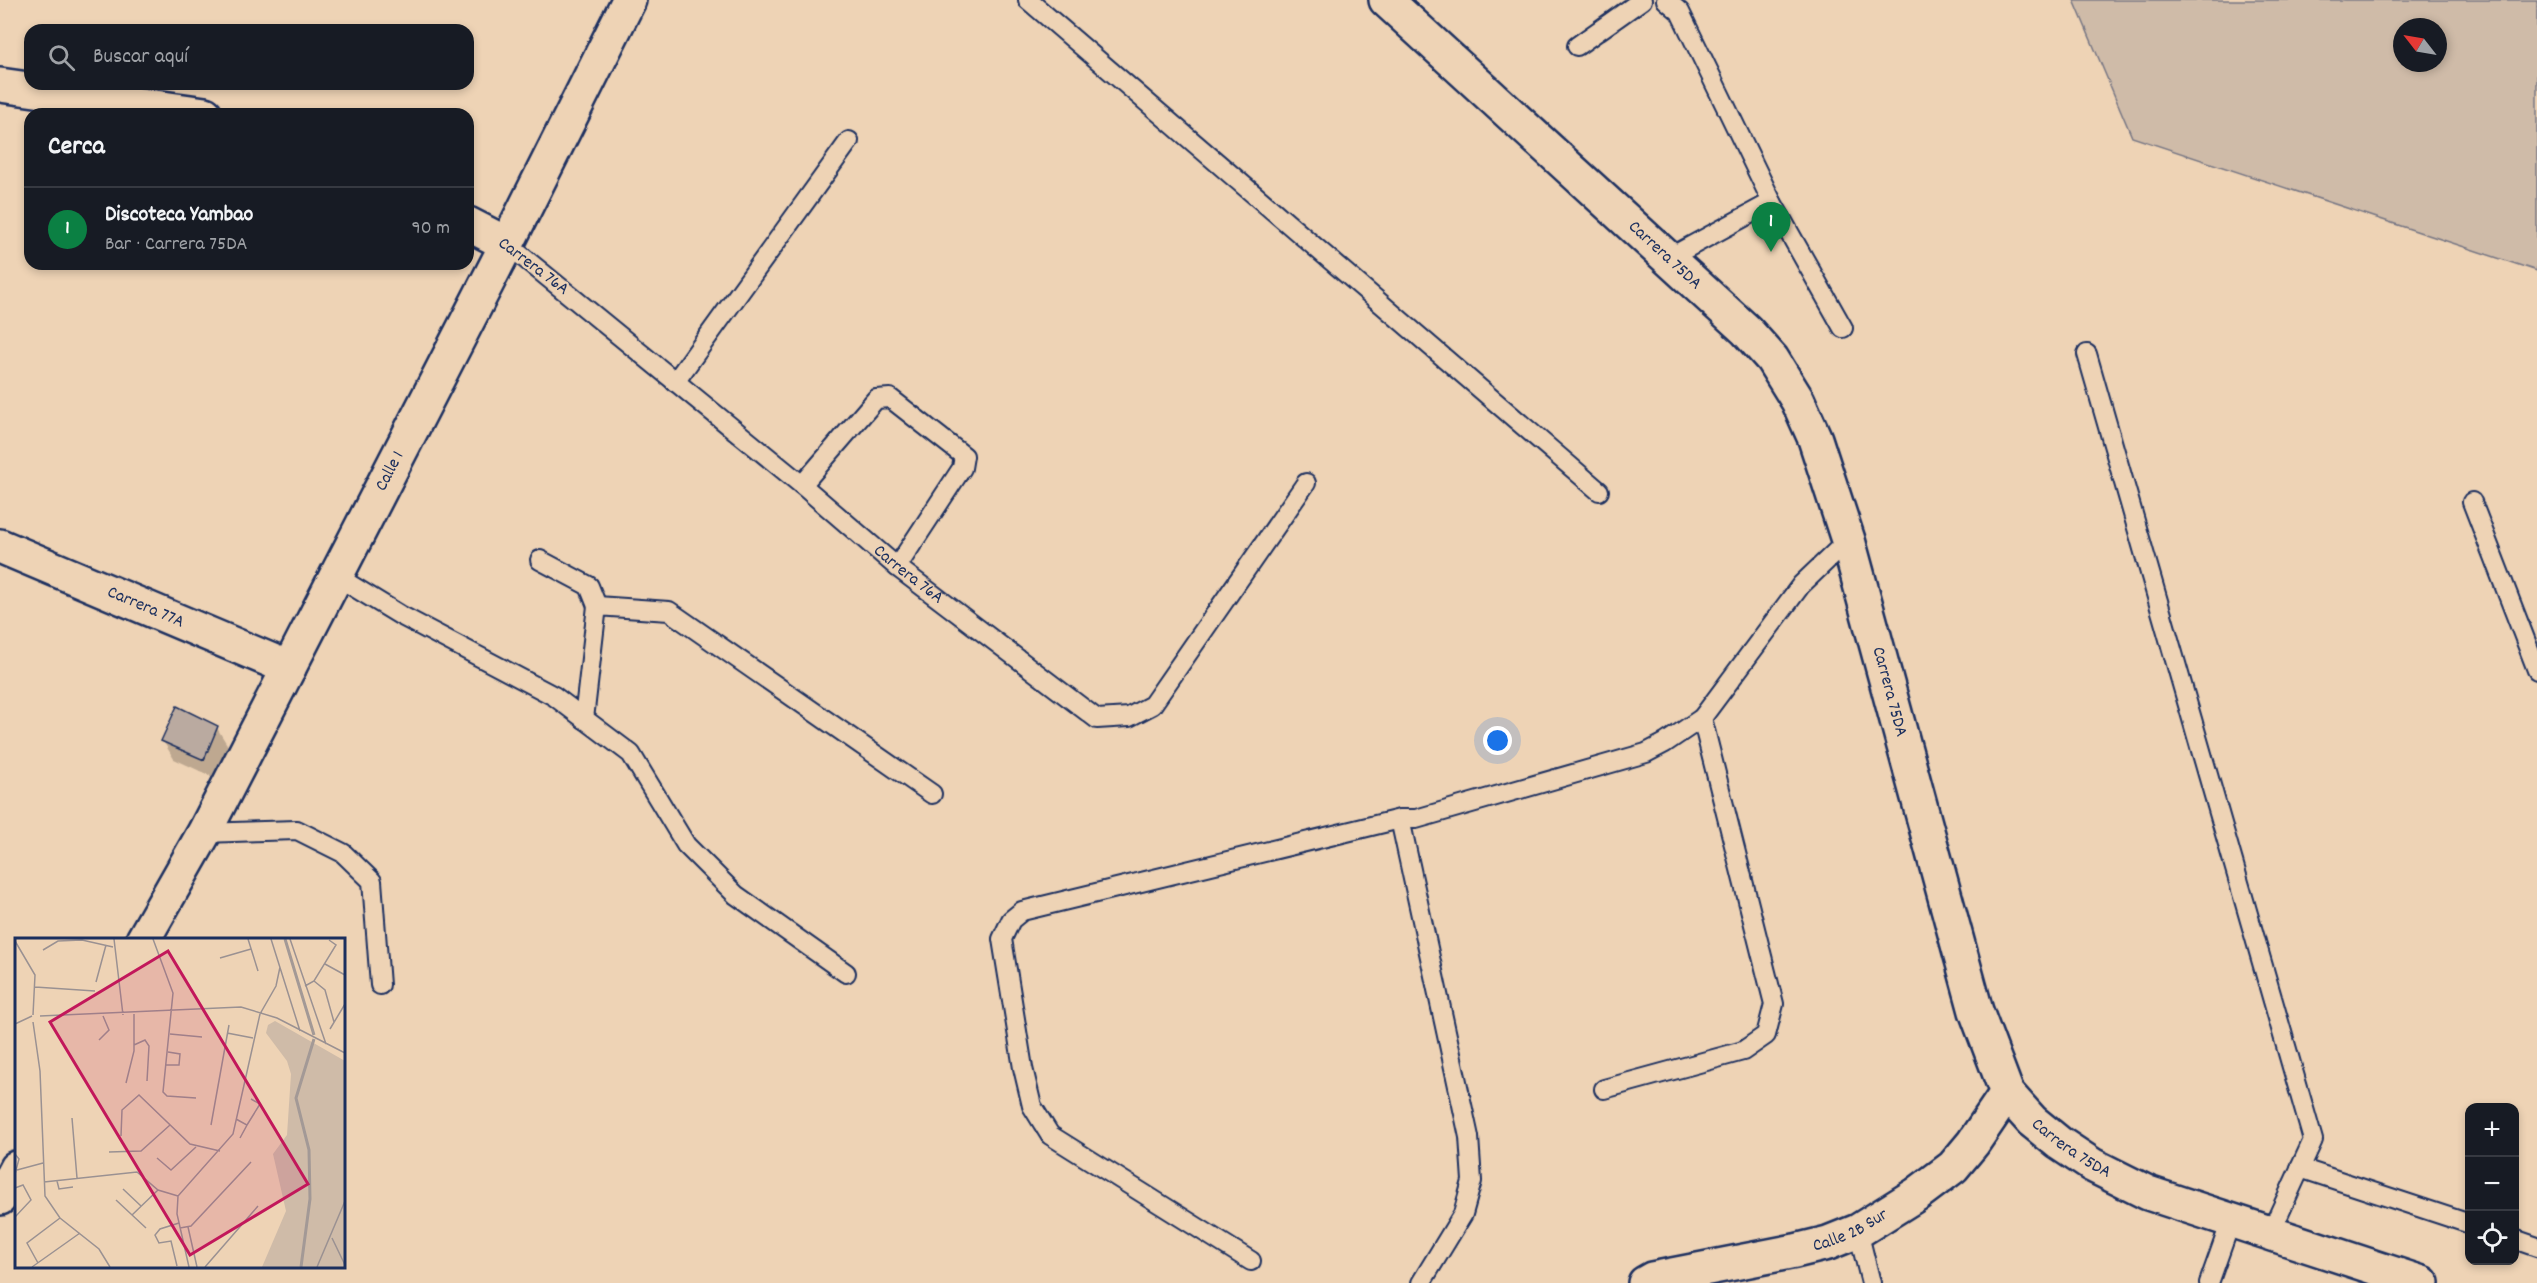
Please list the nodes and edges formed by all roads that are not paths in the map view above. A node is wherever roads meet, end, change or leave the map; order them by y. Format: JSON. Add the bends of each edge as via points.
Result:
{"nodes":[{"id":1,"x":629,"y":0,"type":"edge"},
{"id":2,"x":1028,"y":0,"type":"edge"},
{"id":3,"x":1386,"y":0,"type":"edge"},
{"id":4,"x":1642,"y":0,"type":"edge"},
{"id":5,"x":1666,"y":0,"type":"edge"},
{"id":6,"x":1577,"y":46,"type":"dead end"},
{"id":7,"x":0,"y":85,"type":"edge"},
{"id":8,"x":24,"y":88,"type":"edge"},
{"id":9,"x":35,"y":90,"type":"edge"},
{"id":10,"x":163,"y":108,"type":"edge"},
{"id":11,"x":849,"y":141,"type":"dead end"},
{"id":12,"x":1772,"y":202,"type":"junction"},
{"id":13,"x":474,"y":227,"type":"edge"},
{"id":14,"x":507,"y":244,"type":"junction"},
{"id":15,"x":1667,"y":259,"type":"junction"},
{"id":16,"x":1843,"y":328,"type":"dead end"},
{"id":17,"x":2087,"y":354,"type":"dead end"},
{"id":18,"x":675,"y":382,"type":"junction"},
{"id":19,"x":1306,"y":483,"type":"dead end"},
{"id":20,"x":802,"y":485,"type":"junction"},
{"id":21,"x":1599,"y":491,"type":"dead end"},
{"id":22,"x":2472,"y":502,"type":"dead end"},
{"id":23,"x":1848,"y":540,"type":"junction"},
{"id":24,"x":0,"y":546,"type":"edge"},
{"id":25,"x":540,"y":560,"type":"dead end"},
{"id":26,"x":897,"y":567,"type":"junction"},
{"id":27,"x":336,"y":576,"type":"junction"},
{"id":28,"x":597,"y":606,"type":"junction"},
{"id":29,"x":289,"y":669,"type":"junction"},
{"id":30,"x":2537,"y":670,"type":"edge"},
{"id":31,"x":1702,"y":718,"type":"junction"},
{"id":32,"x":584,"y":719,"type":"junction"},
{"id":33,"x":932,"y":794,"type":"dead end"},
{"id":34,"x":1400,"y":819,"type":"junction"},
{"id":35,"x":204,"y":833,"type":"junction"},
{"id":36,"x":144,"y":938,"type":"edge"},
{"id":37,"x":846,"y":972,"type":"dead end"},
{"id":38,"x":380,"y":985,"type":"dead end"},
{"id":39,"x":1604,"y":1089,"type":"dead end"},
{"id":40,"x":2007,"y":1093,"type":"junction"},
{"id":41,"x":2300,"y":1168,"type":"junction"},
{"id":42,"x":15,"y":1170,"type":"edge"},
{"id":43,"x":0,"y":1198,"type":"edge"},
{"id":44,"x":2231,"y":1221,"type":"junction"},
{"id":45,"x":2465,"y":1223,"type":"edge"},
{"id":46,"x":1858,"y":1231,"type":"junction"},
{"id":47,"x":2270,"y":1234,"type":"junction"},
{"id":48,"x":2519,"y":1241,"type":"edge"},
{"id":49,"x":2537,"y":1246,"type":"edge"},
{"id":50,"x":1251,"y":1261,"type":"dead end"},
{"id":51,"x":1421,"y":1283,"type":"edge"},
{"id":52,"x":1645,"y":1283,"type":"edge"},
{"id":53,"x":1871,"y":1283,"type":"edge"},
{"id":54,"x":2209,"y":1283,"type":"edge"},
{"id":55,"x":2422,"y":1283,"type":"edge"}],
"edges":[{"from":1,"to":14,"type":"street","name":"Calle 1"},
{"from":2,"to":21,"type":"lane"},
{"from":3,"to":15,"type":"street","name":"Carrera 75DA"},
{"from":4,"to":6,"type":"lane"},
{"from":5,"to":12,"type":"lane","via":[[1680,12]]},
{"from":7,"to":8,"type":"street"},
{"from":9,"to":10,"type":"street"},
{"from":11,"to":18,"type":"lane"},
{"from":12,"to":15,"type":"lane"},
{"from":12,"to":16,"type":"lane"},
{"from":13,"to":14,"type":"street","name":"Carrera 76A"},
{"from":14,"to":18,"type":"lane","name":"Carrera 76A"},
{"from":14,"to":27,"type":"street","name":"Calle 1"},
{"from":15,"to":23,"type":"street","name":"Carrera 75DA","via":[[1746,330],[1772,359],[1798,400],[1815,439]]},
{"from":17,"to":41,"type":"lane","via":[[2313,1140]]},
{"from":18,"to":20,"type":"lane","name":"Carrera 76A"},
{"from":19,"to":26,"type":"lane","name":"Carrera 76A","via":[[1152,705],[1129,717],[1097,719]]},
{"from":20,"to":26,"type":"lane","name":"Carrera 76A"},
{"from":20,"to":26,"type":"lane","via":[[876,399],[890,398],[964,456],[962,468]]},
{"from":22,"to":30,"type":"lane"},
{"from":23,"to":31,"type":"lane","via":[[1801,585]]},
{"from":23,"to":40,"type":"street","name":"Carrera 75DA","via":[[1976,1011]]},
{"from":24,"to":29,"type":"street","name":"Carrera 77A"},
{"from":25,"to":28,"type":"lane","via":[[589,586]]},
{"from":27,"to":29,"type":"street","name":"Calle 1"},
{"from":27,"to":32,"type":"lane","via":[[400,615],[554,696]]},
{"from":28,"to":32,"type":"lane"},
{"from":28,"to":33,"type":"lane","via":[[669,611]]},
{"from":29,"to":35,"type":"street","name":"Calle 1"},
{"from":31,"to":34,"type":"lane","via":[[1646,753],[1416,819]]},
{"from":31,"to":39,"type":"lane","via":[[1773,1004],[1766,1035],[1743,1051]]},
{"from":32,"to":37,"type":"lane","via":[[630,754],[686,845],[736,895]]},
{"from":34,"to":50,"type":"lane","via":[[1022,911],[1011,920],[1002,939],[1032,1106],[1050,1135]]},
{"from":34,"to":51,"type":"lane","via":[[1469,1137],[1472,1181],[1463,1214]]},
{"from":35,"to":36,"type":"street","name":"Calle 1"},
{"from":35,"to":38,"type":"lane","via":[[297,830],[343,853],[372,881]]},
{"from":40,"to":44,"type":"street","name":"Carrera 75DA","via":[[2032,1121],[2092,1165],[2148,1193]]},
{"from":40,"to":46,"type":"street","name":"Calle 2B Sur","via":[[1953,1167]]},
{"from":41,"to":45,"type":"lane"},
{"from":41,"to":47,"type":"lane"},
{"from":42,"to":43,"type":"street"},
{"from":44,"to":47,"type":"street","name":"Carrera 75DA"},
{"from":44,"to":54,"type":"lane"},
{"from":46,"to":52,"type":"street","name":"Calle 2B Sur","via":[[1828,1243]]},
{"from":46,"to":53,"type":"lane"},
{"from":47,"to":55,"type":"street","name":"Carrera 75DA"},
{"from":48,"to":49,"type":"lane"}]}
